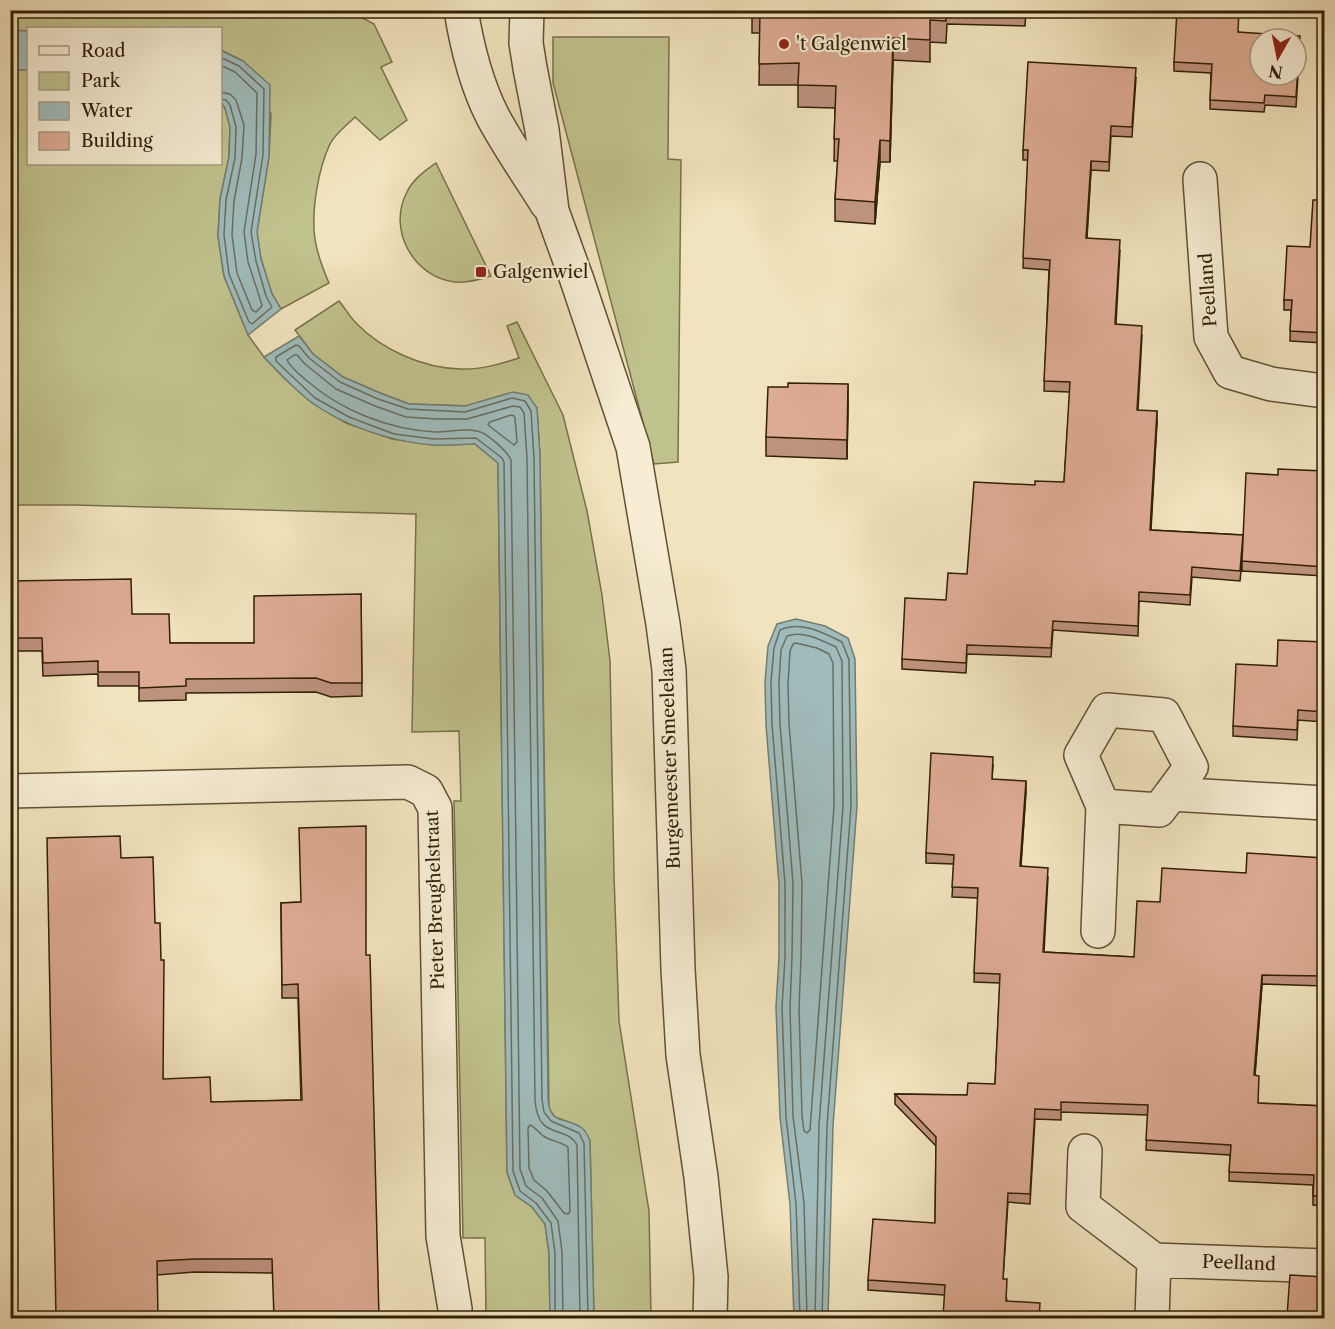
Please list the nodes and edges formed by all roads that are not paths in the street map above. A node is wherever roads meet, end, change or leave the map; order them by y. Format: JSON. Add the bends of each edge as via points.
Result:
{"nodes":[{"id":1,"x":461,"y":10,"type":"edge"},
{"id":2,"x":527,"y":10,"type":"edge"},
{"id":3,"x":1200,"y":179,"type":"dead end"},
{"id":4,"x":552,"y":211,"type":"junction"},
{"id":5,"x":1324,"y":391,"type":"edge"},
{"id":6,"x":10,"y":791,"type":"edge"},
{"id":7,"x":1170,"y":794,"type":"junction"},
{"id":8,"x":1324,"y":803,"type":"edge"},
{"id":9,"x":1103,"y":806,"type":"junction"},
{"id":10,"x":1098,"y":931,"type":"dead end"},
{"id":11,"x":1085,"y":1151,"type":"dead end"},
{"id":12,"x":1154,"y":1260,"type":"junction"},
{"id":13,"x":1324,"y":1266,"type":"edge"},
{"id":14,"x":455,"y":1318,"type":"edge"},
{"id":15,"x":710,"y":1318,"type":"edge"},
{"id":16,"x":1152,"y":1318,"type":"edge"}],
"edges":[{"from":1,"to":4,"type":"street","name":"Burgemeester Smeelelaan","via":[[478,82],[492,115]]},
{"from":2,"to":4,"type":"street","name":"Burgemeester Smeelelaan","via":[[526,43]]},
{"from":3,"to":5,"type":"street","name":"Peelland","via":[[1211,337],[1230,372],[1271,384]]},
{"from":4,"to":15,"type":"street","name":"Burgemeester Smeelelaan","via":[[633,447],[663,624],[669,670],[683,1055],[701,1178],[711,1277]]},
{"from":6,"to":14,"type":"street","name":"Pieter Breughelstraat","via":[[408,782],[426,791],[435,808],[443,1236]]},
{"from":7,"to":8,"type":"street"},
{"from":7,"to":9,"type":"street","via":[[1159,810]]},
{"from":7,"to":9,"type":"street","via":[[1191,767],[1164,715],[1107,710],[1081,755]]},
{"from":9,"to":10,"type":"street"},
{"from":11,"to":12,"type":"street","via":[[1083,1206]]},
{"from":12,"to":13,"type":"street","name":"Peelland"},
{"from":12,"to":16,"type":"street"}]}
